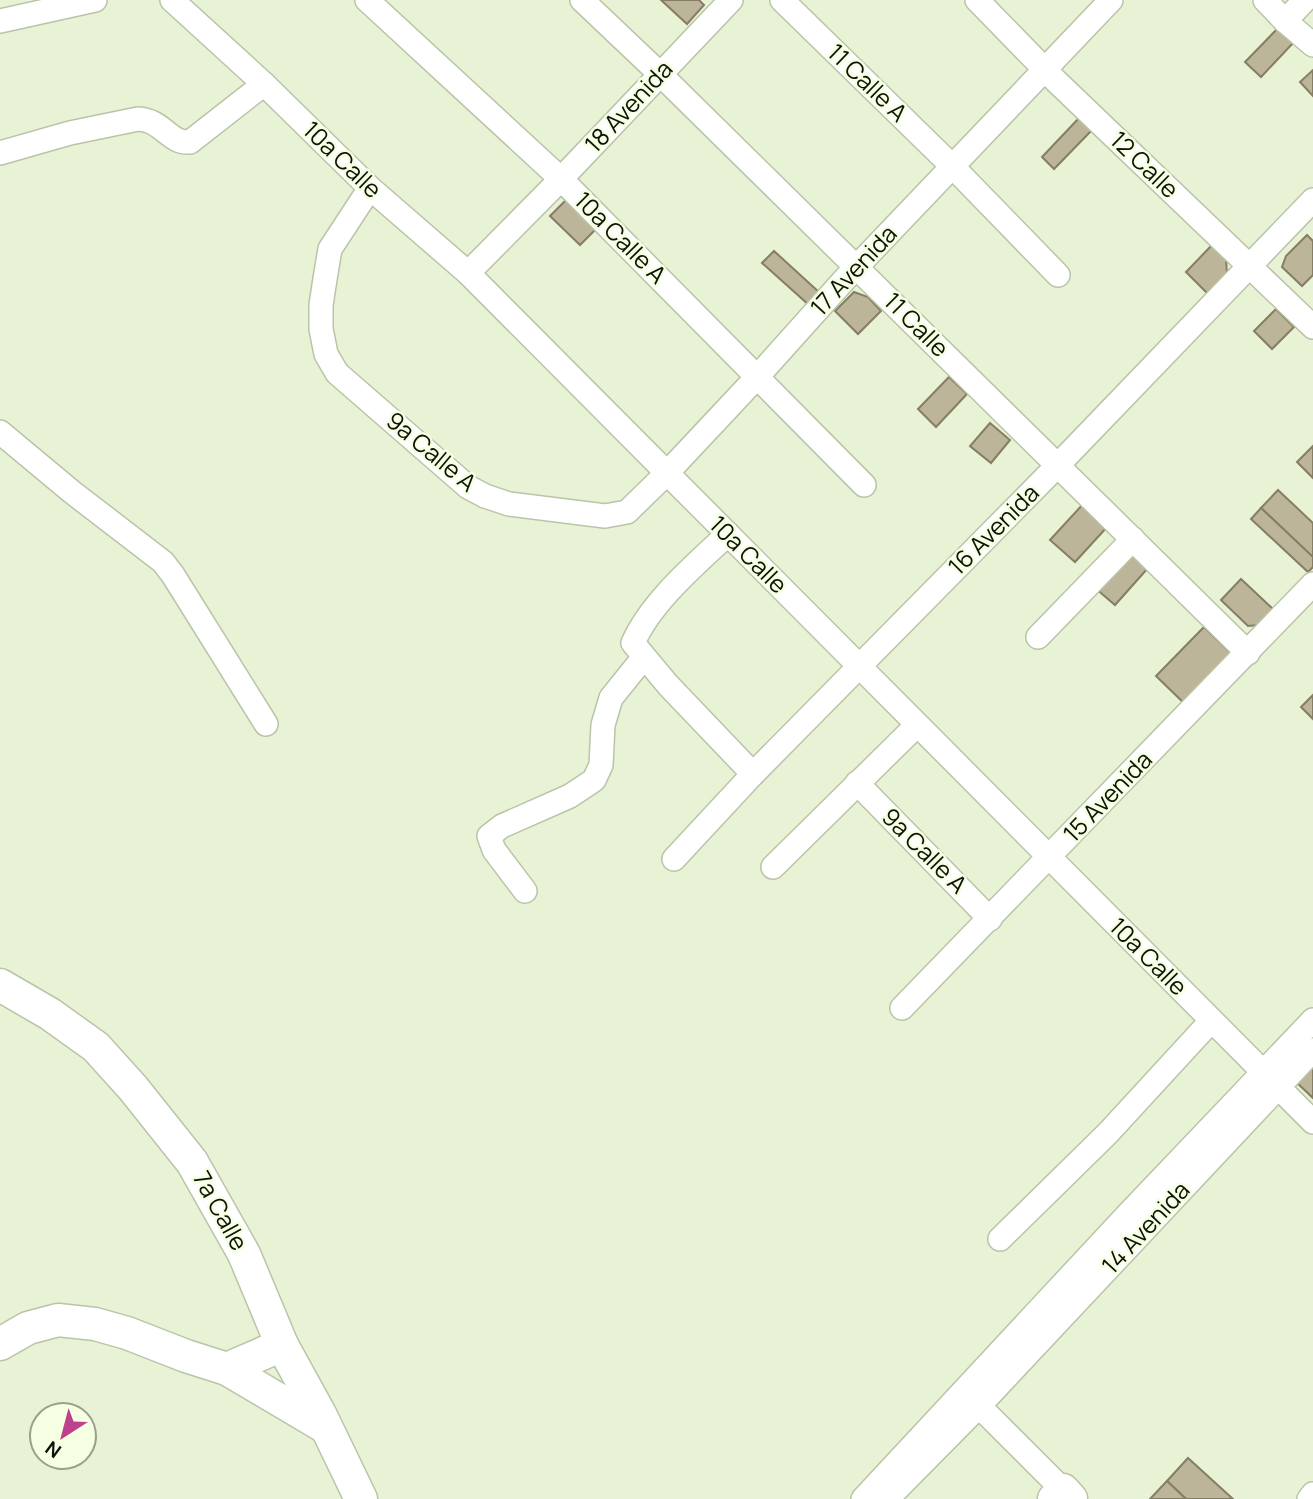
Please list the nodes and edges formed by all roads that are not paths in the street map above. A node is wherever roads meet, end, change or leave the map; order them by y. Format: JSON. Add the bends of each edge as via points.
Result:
{"nodes":[{"id":1,"x":95,"y":0,"type":"edge"},
{"id":2,"x":172,"y":0,"type":"edge"},
{"id":3,"x":367,"y":0,"type":"edge"},
{"id":4,"x":582,"y":0,"type":"edge"},
{"id":5,"x":731,"y":0,"type":"edge"},
{"id":6,"x":782,"y":0,"type":"edge"},
{"id":7,"x":977,"y":0,"type":"edge"},
{"id":8,"x":1111,"y":0,"type":"edge"},
{"id":9,"x":1265,"y":0,"type":"edge"},
{"id":10,"x":1305,"y":0,"type":"edge"},
{"id":11,"x":0,"y":21,"type":"edge"},
{"id":12,"x":1285,"y":21,"type":"junction"},
{"id":13,"x":1313,"y":45,"type":"edge"},
{"id":14,"x":1044,"y":69,"type":"junction"},
{"id":15,"x":660,"y":74,"type":"junction"},
{"id":16,"x":264,"y":84,"type":"junction"},
{"id":17,"x":0,"y":153,"type":"edge"},
{"id":18,"x":952,"y":166,"type":"junction"},
{"id":19,"x":561,"y":179,"type":"junction"},
{"id":20,"x":370,"y":188,"type":"junction"},
{"id":21,"x":1313,"y":200,"type":"edge"},
{"id":22,"x":856,"y":267,"type":"junction"},
{"id":23,"x":1250,"y":267,"type":"junction"},
{"id":24,"x":468,"y":273,"type":"junction"},
{"id":25,"x":1058,"y":275,"type":"dead end"},
{"id":26,"x":1313,"y":327,"type":"edge"},
{"id":27,"x":757,"y":377,"type":"junction"},
{"id":28,"x":0,"y":432,"type":"edge"},
{"id":29,"x":1058,"y":465,"type":"junction"},
{"id":30,"x":667,"y":473,"type":"junction"},
{"id":31,"x":864,"y":485,"type":"dead end"},
{"id":32,"x":585,"y":513,"type":"joint"},
{"id":33,"x":728,"y":534,"type":"junction"},
{"id":34,"x":1133,"y":540,"type":"junction"},
{"id":35,"x":1313,"y":584,"type":"edge"},
{"id":36,"x":1038,"y":637,"type":"dead end"},
{"id":37,"x":638,"y":650,"type":"junction"},
{"id":38,"x":1248,"y":653,"type":"junction"},
{"id":39,"x":859,"y":667,"type":"junction"},
{"id":40,"x":266,"y":724,"type":"dead end"},
{"id":41,"x":917,"y":724,"type":"junction"},
{"id":42,"x":754,"y":774,"type":"junction"},
{"id":43,"x":857,"y":783,"type":"junction"},
{"id":44,"x":1049,"y":857,"type":"junction"},
{"id":45,"x":674,"y":859,"type":"dead end"},
{"id":46,"x":773,"y":867,"type":"dead end"},
{"id":47,"x":525,"y":891,"type":"dead end"},
{"id":48,"x":990,"y":919,"type":"junction"},
{"id":49,"x":0,"y":985,"type":"edge"},
{"id":50,"x":902,"y":1009,"type":"dead end"},
{"id":51,"x":1313,"y":1020,"type":"edge"},
{"id":52,"x":1211,"y":1021,"type":"junction"},
{"id":53,"x":1313,"y":1050,"type":"edge"},
{"id":54,"x":1270,"y":1080,"type":"junction"},
{"id":55,"x":1313,"y":1122,"type":"edge"},
{"id":56,"x":1000,"y":1239,"type":"dead end"},
{"id":57,"x":0,"y":1343,"type":"edge"},
{"id":58,"x":282,"y":1345,"type":"junction"},
{"id":59,"x":227,"y":1369,"type":"junction"},
{"id":60,"x":979,"y":1406,"type":"junction"},
{"id":61,"x":325,"y":1427,"type":"junction"},
{"id":62,"x":1313,"y":1494,"type":"edge"},
{"id":63,"x":1063,"y":1496,"type":"edge"},
{"id":64,"x":361,"y":1499,"type":"edge"},
{"id":65,"x":863,"y":1499,"type":"edge"},
{"id":66,"x":887,"y":1499,"type":"edge"},
{"id":67,"x":1309,"y":1499,"type":"edge"}],
"edges":[{"from":1,"to":11,"type":"street"},
{"from":2,"to":16,"type":"street","name":"10a Calle"},
{"from":3,"to":19,"type":"street","name":"10a Calle A"},
{"from":4,"to":15,"type":"street","name":"11 Calle"},
{"from":5,"to":15,"type":"street","name":"18 Avenida"},
{"from":6,"to":18,"type":"street","name":"11 Calle A"},
{"from":7,"to":14,"type":"street","name":"12 Calle"},
{"from":8,"to":14,"type":"street","name":"17 Avenida"},
{"from":9,"to":12,"type":"street"},
{"from":10,"to":12,"type":"street"},
{"from":12,"to":13,"type":"street"},
{"from":14,"to":18,"type":"street","name":"17 Avenida"},
{"from":14,"to":23,"type":"street","name":"12 Calle"},
{"from":15,"to":19,"type":"street","name":"18 Avenida"},
{"from":15,"to":22,"type":"street","name":"11 Calle"},
{"from":16,"to":17,"type":"street","via":[[190,142],[177,140],[148,119],[138,119]]},
{"from":16,"to":20,"type":"street","name":"10a Calle"},
{"from":18,"to":22,"type":"street","name":"17 Avenida"},
{"from":18,"to":25,"type":"street","name":"11 Calle A"},
{"from":19,"to":24,"type":"street","name":"18 Avenida"},
{"from":19,"to":27,"type":"street","name":"10a Calle A"},
{"from":20,"to":24,"type":"street","name":"10a Calle"},
{"from":20,"to":32,"type":"street","name":"9a Calle A","via":[[330,249],[320,329],[337,373],[468,487],[509,503]]},
{"from":21,"to":23,"type":"street","name":"16 Avenida"},
{"from":22,"to":27,"type":"street","name":"17 Avenida"},
{"from":22,"to":29,"type":"street","name":"11 Calle"},
{"from":23,"to":26,"type":"street","name":"12 Calle"},
{"from":23,"to":29,"type":"street","name":"16 Avenida"},
{"from":24,"to":30,"type":"street","name":"10a Calle"},
{"from":27,"to":30,"type":"street","name":"17 Avenida"},
{"from":27,"to":31,"type":"street","name":"10a Calle A"},
{"from":28,"to":40,"type":"street","via":[[163,562]]},
{"from":29,"to":34,"type":"street","name":"11 Calle"},
{"from":29,"to":39,"type":"street","name":"16 Avenida"},
{"from":30,"to":32,"type":"street","name":"17 Avenida","via":[[627,512]]},
{"from":30,"to":33,"type":"street","name":"10a Calle"},
{"from":33,"to":37,"type":"street","via":[[641,625]]},
{"from":33,"to":39,"type":"street","name":"10a Calle"},
{"from":34,"to":36,"type":"street"},
{"from":34,"to":38,"type":"street","name":"11 Calle"},
{"from":35,"to":38,"type":"street","name":"15 Avenida"},
{"from":37,"to":42,"type":"street"},
{"from":37,"to":47,"type":"street","via":[[611,698],[603,725],[601,765],[594,780],[489,836]]},
{"from":38,"to":44,"type":"street","name":"15 Avenida"},
{"from":39,"to":41,"type":"street","name":"10a Calle"},
{"from":39,"to":42,"type":"street","name":"16 Avenida"},
{"from":41,"to":43,"type":"street"},
{"from":41,"to":44,"type":"street","name":"10a Calle"},
{"from":42,"to":45,"type":"street","name":"16 Avenida"},
{"from":43,"to":46,"type":"street"},
{"from":43,"to":48,"type":"street","name":"9a Calle A"},
{"from":44,"to":48,"type":"street","name":"15 Avenida"},
{"from":44,"to":52,"type":"street","name":"10a Calle"},
{"from":48,"to":50,"type":"street","name":"15 Avenida"},
{"from":49,"to":58,"type":"main road","name":"7a Calle","via":[[96,1048],[192,1162],[244,1254]]},
{"from":51,"to":54,"type":"street","name":"14 Avenida"},
{"from":52,"to":54,"type":"street","name":"10a Calle"},
{"from":52,"to":56,"type":"street","via":[[1108,1133]]},
{"from":53,"to":54,"type":"street","name":"14 Avenida"},
{"from":54,"to":55,"type":"street","name":"10a Calle"},
{"from":54,"to":60,"type":"street","name":"14 Avenida"},
{"from":54,"to":65,"type":"street","via":[[1137,1204]]},
{"from":57,"to":59,"type":"main road","via":[[58,1320],[94,1324]]},
{"from":58,"to":59,"type":"main road"},
{"from":58,"to":61,"type":"main road","name":"7a Calle"},
{"from":59,"to":61,"type":"main road"},
{"from":60,"to":63,"type":"street"},
{"from":60,"to":66,"type":"street","name":"14 Avenida"},
{"from":61,"to":64,"type":"main road","name":"7a Calle"},
{"from":62,"to":67,"type":"street"}]}
